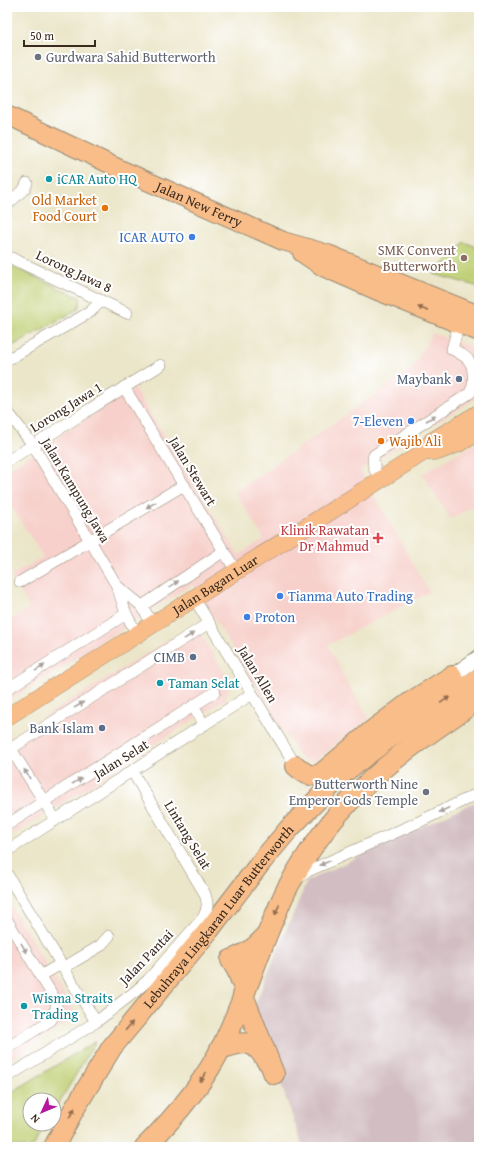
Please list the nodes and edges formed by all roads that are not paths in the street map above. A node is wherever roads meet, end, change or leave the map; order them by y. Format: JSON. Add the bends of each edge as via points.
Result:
{"nodes":[{"id":1,"x":7,"y":115,"type":"edge"},
{"id":2,"x":28,"y":183,"type":"dead end"},
{"id":3,"x":7,"y":205,"type":"edge"},
{"id":4,"x":283,"y":241,"type":"junction"},
{"id":5,"x":7,"y":256,"type":"edge"},
{"id":6,"x":101,"y":300,"type":"junction"},
{"id":7,"x":127,"y":313,"type":"dead end"},
{"id":8,"x":479,"y":315,"type":"edge"},
{"id":9,"x":459,"y":324,"type":"junction"},
{"id":10,"x":479,"y":332,"type":"edge"},
{"id":11,"x":7,"y":360,"type":"edge"},
{"id":12,"x":161,"y":365,"type":"dead end"},
{"id":13,"x":124,"y":387,"type":"junction"},
{"id":14,"x":7,"y":411,"type":"edge"},
{"id":15,"x":479,"y":413,"type":"edge"},
{"id":16,"x":479,"y":432,"type":"edge"},
{"id":17,"x":33,"y":445,"type":"junction"},
{"id":18,"x":424,"y":452,"type":"junction"},
{"id":19,"x":9,"y":457,"type":"edge"},
{"id":20,"x":379,"y":480,"type":"junction"},
{"id":21,"x":184,"y":486,"type":"junction"},
{"id":22,"x":91,"y":541,"type":"junction"},
{"id":23,"x":224,"y":551,"type":"junction"},
{"id":24,"x":236,"y":571,"type":"junction"},
{"id":25,"x":20,"y":582,"type":"dead end"},
{"id":26,"x":117,"y":586,"type":"junction"},
{"id":27,"x":194,"y":598,"type":"junction"},
{"id":28,"x":142,"y":606,"type":"junction"},
{"id":29,"x":126,"y":614,"type":"junction"},
{"id":30,"x":209,"y":623,"type":"junction"},
{"id":31,"x":152,"y":624,"type":"junction"},
{"id":32,"x":137,"y":634,"type":"junction"},
{"id":33,"x":479,"y":657,"type":"edge"},
{"id":34,"x":452,"y":676,"type":"junction"},
{"id":35,"x":479,"y":678,"type":"edge"},
{"id":36,"x":7,"y":689,"type":"edge"},
{"id":37,"x":215,"y":692,"type":"dead end"},
{"id":38,"x":252,"y":694,"type":"junction"},
{"id":39,"x":479,"y":699,"type":"edge"},
{"id":40,"x":193,"y":706,"type":"junction"},
{"id":41,"x":479,"y":711,"type":"edge"},
{"id":42,"x":7,"y":717,"type":"edge"},
{"id":43,"x":204,"y":725,"type":"junction"},
{"id":44,"x":413,"y":746,"type":"junction"},
{"id":45,"x":9,"y":750,"type":"edge"},
{"id":46,"x":296,"y":766,"type":"junction"},
{"id":47,"x":132,"y":771,"type":"junction"},
{"id":48,"x":342,"y":774,"type":"junction"},
{"id":49,"x":479,"y":793,"type":"edge"},
{"id":50,"x":44,"y":802,"type":"junction"},
{"id":51,"x":55,"y":819,"type":"junction"},
{"id":52,"x":7,"y":825,"type":"edge"},
{"id":53,"x":288,"y":830,"type":"junction"},
{"id":54,"x":7,"y":851,"type":"edge"},
{"id":55,"x":7,"y":874,"type":"edge"},
{"id":56,"x":288,"y":886,"type":"junction"},
{"id":57,"x":203,"y":918,"type":"joint"},
{"id":58,"x":7,"y":920,"type":"edge"},
{"id":59,"x":109,"y":936,"type":"dead end"},
{"id":60,"x":62,"y":966,"type":"junction"},
{"id":61,"x":40,"y":976,"type":"junction"},
{"id":62,"x":244,"y":993,"type":"junction"},
{"id":63,"x":96,"y":1022,"type":"junction"},
{"id":64,"x":7,"y":1048,"type":"edge"},
{"id":65,"x":220,"y":1049,"type":"junction"},
{"id":66,"x":7,"y":1077,"type":"edge"},
{"id":67,"x":54,"y":1147,"type":"edge"},
{"id":68,"x":145,"y":1147,"type":"edge"}],
"edges":[{"from":1,"to":4,"type":"highway","name":"Jalan New Ferry","via":[[122,170]]},
{"from":2,"to":3,"type":"street"},
{"from":4,"to":8,"type":"highway","name":"Jalan New Ferry","via":[[328,254]]},
{"from":9,"to":4,"type":"highway","name":"Jalan New Ferry","one_way":true,"via":[[323,267]]},
{"from":5,"to":6,"type":"street","name":"Lorong Jawa 8"},
{"from":6,"to":7,"type":"street","name":"Lorong Jawa 8"},
{"from":6,"to":11,"type":"street","via":[[90,312]]},
{"from":9,"to":10,"type":"highway","name":"Jalan New Ferry"},
{"from":20,"to":9,"type":"street","one_way":true,"via":[[372,459],[374,455],[470,393],[474,385],[473,366],[465,356],[452,349]]},
{"from":12,"to":13,"type":"street","name":"Lorong Jawa 1"},
{"from":13,"to":17,"type":"street","name":"Lorong Jawa 1"},
{"from":13,"to":21,"type":"street","name":"Jalan Stewart"},
{"from":14,"to":17,"type":"street","name":"Jalan Kampung Jawa"},
{"from":15,"to":18,"type":"main road","name":"Jalan Bagan Luar","via":[[432,441]]},
{"from":16,"to":18,"type":"main road","name":"Jalan Bagan Luar","via":[[439,451]]},
{"from":17,"to":19,"type":"street","name":"Lorong Jawa 1"},
{"from":17,"to":22,"type":"street","name":"Jalan Kampung Jawa"},
{"from":18,"to":20,"type":"main road","name":"Jalan Bagan Luar"},
{"from":20,"to":24,"type":"main road","name":"Jalan Bagan Luar"},
{"from":21,"to":22,"type":"street","one_way":true},
{"from":21,"to":23,"type":"street","name":"Jalan Stewart"},
{"from":22,"to":25,"type":"street"},
{"from":22,"to":26,"type":"street","name":"Jalan Kampung Jawa"},
{"from":23,"to":24,"type":"street","name":"Jalan Stewart"},
{"from":28,"to":23,"type":"street","one_way":true},
{"from":24,"to":27,"type":"main road","name":"Jalan Bagan Luar"},
{"from":26,"to":28,"type":"street","name":"Jalan Kampung Jawa"},
{"from":26,"to":29,"type":"street","name":"Jalan Kampung Jawa"},
{"from":27,"to":30,"type":"street","name":"Jalan Allen"},
{"from":27,"to":31,"type":"main road","name":"Jalan Bagan Luar"},
{"from":28,"to":31,"type":"street","name":"Jalan Kampung Jawa"},
{"from":29,"to":32,"type":"street","name":"Jalan Kampung Jawa"},
{"from":36,"to":29,"type":"street","one_way":true},
{"from":30,"to":38,"type":"street","name":"Jalan Allen"},
{"from":45,"to":30,"type":"street","one_way":true},
{"from":31,"to":32,"type":"main road","name":"Jalan Bagan Luar"},
{"from":32,"to":42,"type":"main road","name":"Jalan Bagan Luar"},
{"from":33,"to":34,"type":"street"},
{"from":34,"to":46,"type":"highway","via":[[373,730],[321,774],[310,775]]},
{"from":34,"to":48,"type":"highway","via":[[379,737]]},
{"from":48,"to":35,"type":"highway","name":"Lebuhraya Lingkaran Luar Butterworth","one_way":true,"via":[[385,741]]},
{"from":37,"to":40,"type":"street"},
{"from":38,"to":43,"type":"street","name":"Jalan Selat"},
{"from":38,"to":46,"type":"street","name":"Jalan Allen"},
{"from":39,"to":44,"type":"highway","name":"Lebuhraya Lingkaran Luar Butterworth"},
{"from":40,"to":43,"type":"street"},
{"from":50,"to":40,"type":"street","one_way":true},
{"from":41,"to":44,"type":"highway"},
{"from":43,"to":47,"type":"street","name":"Jalan Selat"},
{"from":44,"to":56,"type":"highway","name":"Lebuhraya Lingkaran Luar Butterworth","via":[[382,769],[346,805],[312,846]]},
{"from":50,"to":45,"type":"street","one_way":true},
{"from":46,"to":53,"type":"highway","via":[[305,784],[306,794]]},
{"from":47,"to":51,"type":"street","name":"Jalan Selat"},
{"from":47,"to":57,"type":"street","name":"Lintang Selat","via":[[205,894],[207,907]]},
{"from":48,"to":53,"type":"highway","name":"Lebuhraya Lingkaran Luar Butterworth"},
{"from":49,"to":56,"type":"street","one_way":true,"via":[[308,871]]},
{"from":50,"to":51,"type":"street"},
{"from":50,"to":52,"type":"street"},
{"from":51,"to":54,"type":"street","name":"Jalan Selat"},
{"from":67,"to":53,"type":"highway","name":"Lebuhraya Lingkaran Luar Butterworth","one_way":true,"via":[[112,1047]]},
{"from":55,"to":60,"type":"street"},
{"from":56,"to":62,"type":"highway","name":"Lebuhraya Lingkaran Luar Butterworth","one_way":true},
{"from":57,"to":63,"type":"street","name":"Jalan Pantai","via":[[148,980]]},
{"from":58,"to":61,"type":"street","one_way":true},
{"from":59,"to":60,"type":"street","via":[[100,946]]},
{"from":60,"to":61,"type":"street"},
{"from":60,"to":63,"type":"street"},
{"from":61,"to":64,"type":"street","via":[[56,1001],[53,1018]]},
{"from":62,"to":65,"type":"highway","name":"Lebuhraya Lingkaran Luar Butterworth"},
{"from":62,"to":65,"type":"highway","via":[[274,1074],[260,1050],[251,1044],[240,1043]]},
{"from":63,"to":66,"type":"street","name":"Jalan Pantai"},
{"from":65,"to":68,"type":"highway","name":"Lebuhraya Lingkaran Luar Butterworth","one_way":true,"via":[[173,1118]]}]}
